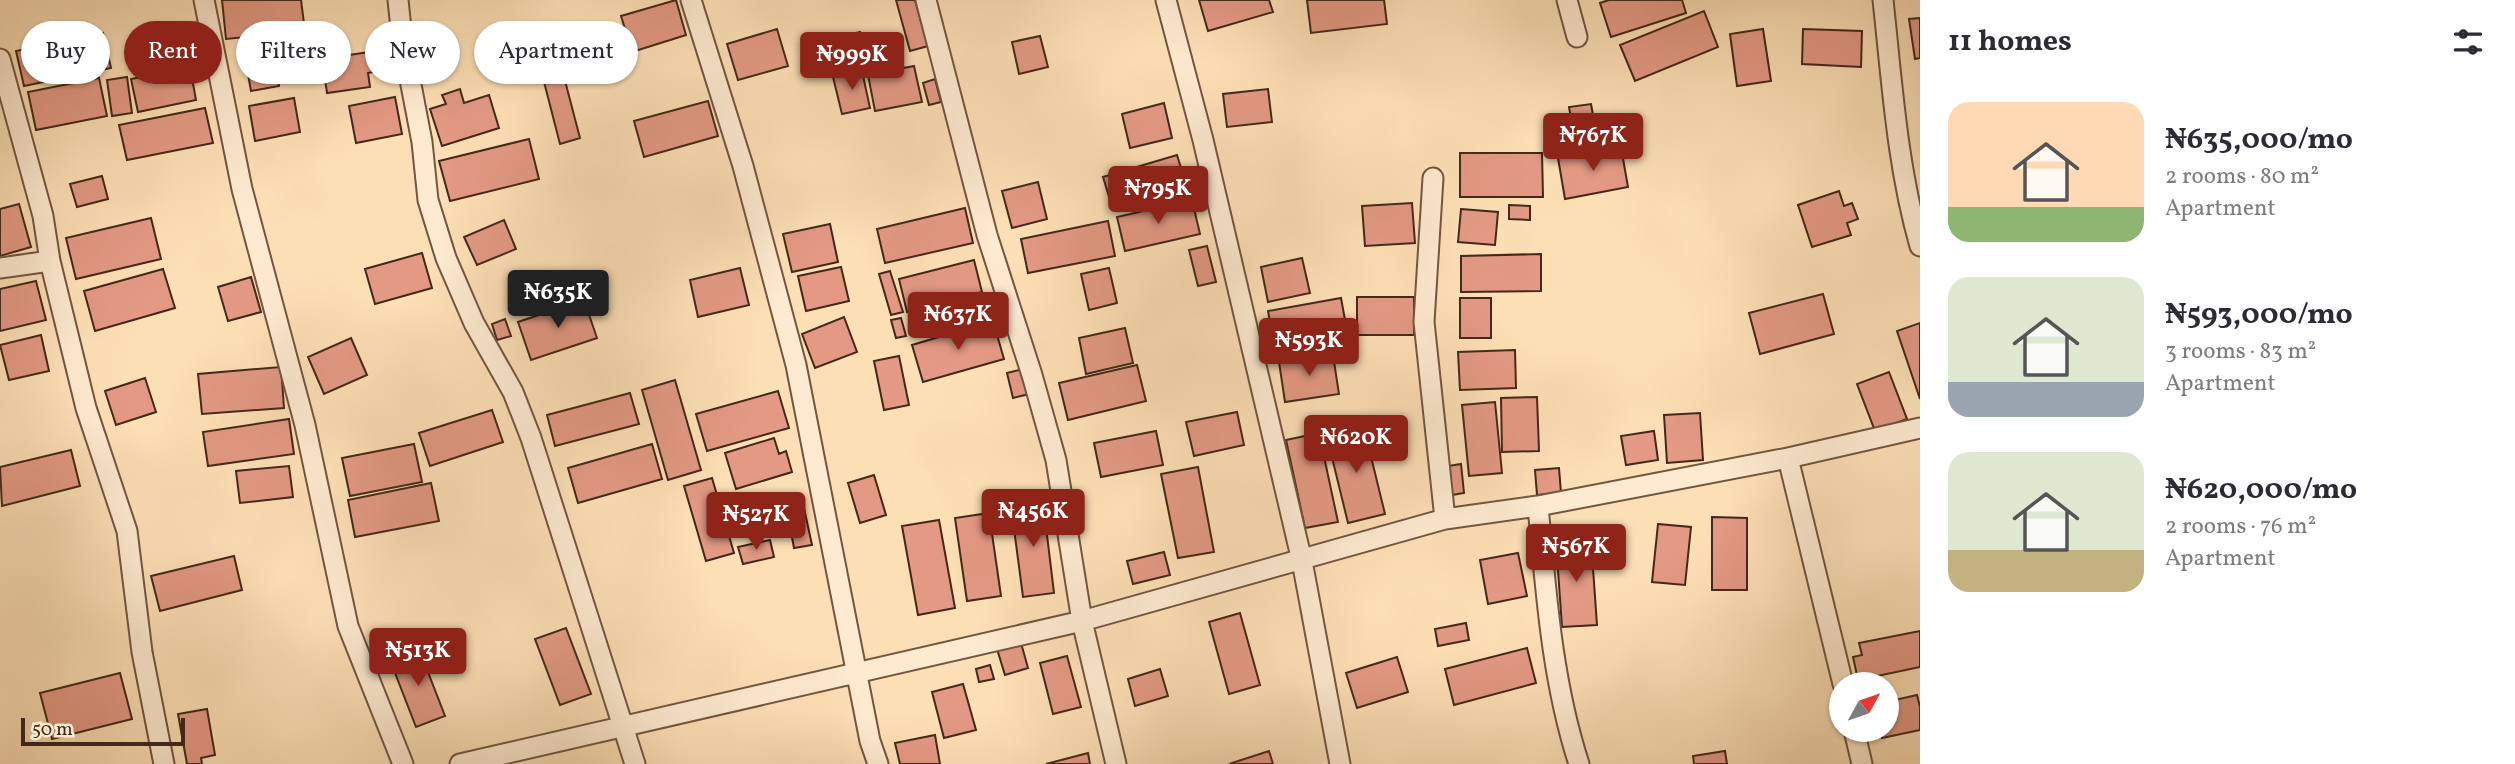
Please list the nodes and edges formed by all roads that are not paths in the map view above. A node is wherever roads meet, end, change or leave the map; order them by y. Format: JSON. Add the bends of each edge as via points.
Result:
{"nodes":[{"id":1,"x":204,"y":0,"type":"edge"},
{"id":2,"x":398,"y":0,"type":"edge"},
{"id":3,"x":691,"y":0,"type":"edge"},
{"id":4,"x":926,"y":0,"type":"edge"},
{"id":5,"x":1166,"y":0,"type":"edge"},
{"id":6,"x":1567,"y":0,"type":"edge"},
{"id":7,"x":1883,"y":0,"type":"edge"},
{"id":8,"x":1577,"y":37,"type":"dead end"},
{"id":9,"x":0,"y":59,"type":"edge"},
{"id":10,"x":1433,"y":178,"type":"dead end"},
{"id":11,"x":1920,"y":246,"type":"edge"},
{"id":12,"x":50,"y":261,"type":"junction"},
{"id":13,"x":0,"y":268,"type":"edge"},
{"id":14,"x":1920,"y":428,"type":"edge"},
{"id":15,"x":1788,"y":458,"type":"junction"},
{"id":16,"x":1538,"y":506,"type":"junction"},
{"id":17,"x":1445,"y":519,"type":"junction"},
{"id":18,"x":1302,"y":561,"type":"junction"},
{"id":19,"x":1082,"y":621,"type":"junction"},
{"id":20,"x":1840,"y":672,"type":"edge"},
{"id":21,"x":857,"y":673,"type":"junction"},
{"id":22,"x":622,"y":727,"type":"junction"},
{"id":23,"x":1857,"y":742,"type":"edge"},
{"id":24,"x":164,"y":764,"type":"edge"},
{"id":25,"x":403,"y":764,"type":"edge"},
{"id":26,"x":460,"y":764,"type":"edge"},
{"id":27,"x":635,"y":764,"type":"edge"},
{"id":28,"x":878,"y":764,"type":"edge"},
{"id":29,"x":1116,"y":764,"type":"edge"},
{"id":30,"x":1340,"y":764,"type":"edge"},
{"id":31,"x":1579,"y":764,"type":"edge"},
{"id":32,"x":1862,"y":764,"type":"edge"}],
"edges":[{"from":1,"to":25,"type":"street","via":[[242,189],[305,425],[348,626]]},
{"from":2,"to":22,"type":"street","via":[[428,200],[474,323],[513,392],[531,438]]},
{"from":3,"to":21,"type":"street","via":[[743,166],[796,365]]},
{"from":4,"to":19,"type":"street","via":[[987,235],[1056,460]]},
{"from":5,"to":18,"type":"street"},
{"from":6,"to":8,"type":"street"},
{"from":7,"to":11,"type":"street","via":[[1908,204]]},
{"from":9,"to":12,"type":"street","via":[[43,216]]},
{"from":10,"to":17,"type":"street","via":[[1424,322]]},
{"from":12,"to":13,"type":"street"},
{"from":12,"to":24,"type":"street","via":[[86,408],[127,531],[142,652]]},
{"from":14,"to":15,"type":"street"},
{"from":15,"to":16,"type":"street"},
{"from":15,"to":20,"type":"street"},
{"from":16,"to":17,"type":"street"},
{"from":16,"to":31,"type":"street","via":[[1551,643]]},
{"from":17,"to":18,"type":"street"},
{"from":18,"to":19,"type":"street"},
{"from":18,"to":30,"type":"street"},
{"from":19,"to":21,"type":"street"},
{"from":19,"to":29,"type":"street"},
{"from":21,"to":22,"type":"street"},
{"from":21,"to":28,"type":"street"},
{"from":22,"to":26,"type":"street"},
{"from":22,"to":27,"type":"street"},
{"from":23,"to":32,"type":"street"}]}
